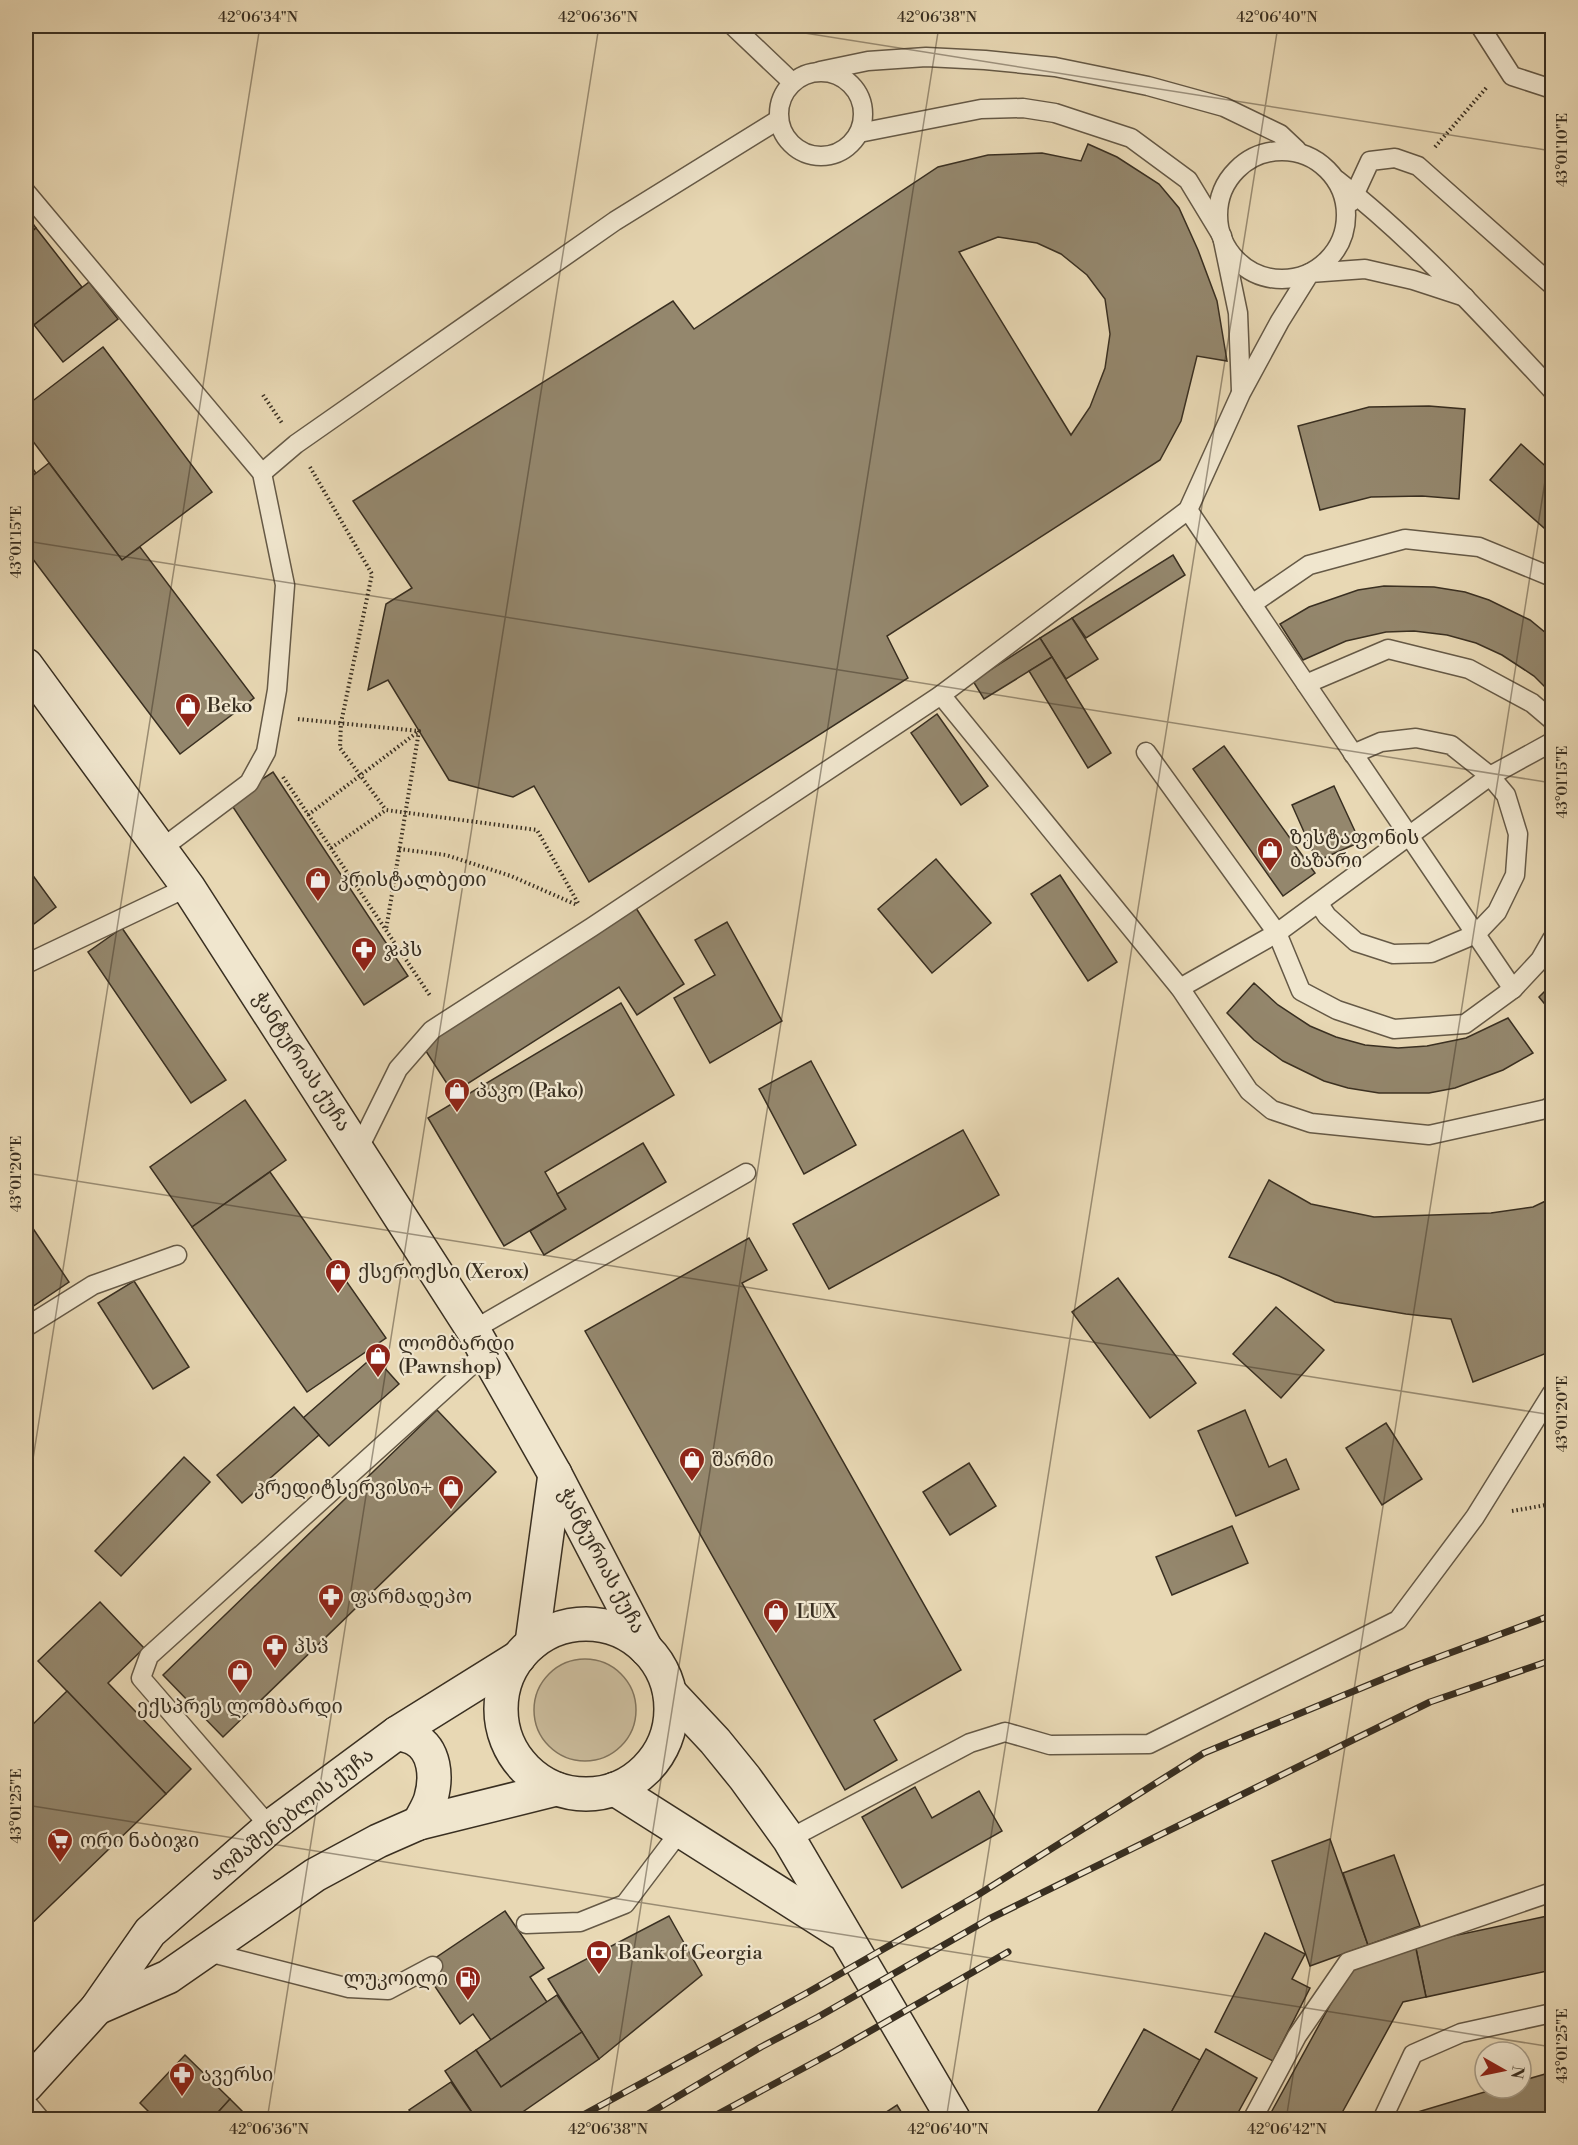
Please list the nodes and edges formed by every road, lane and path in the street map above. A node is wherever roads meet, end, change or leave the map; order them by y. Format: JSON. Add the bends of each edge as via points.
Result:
{"nodes":[{"id":1,"x":733,"y":26,"type":"edge"},
{"id":2,"x":1480,"y":26,"type":"edge"},
{"id":3,"x":1506,"y":66,"type":"junction"},
{"id":4,"x":820,"y":71,"type":"junction"},
{"id":5,"x":792,"y":82,"type":"junction"},
{"id":6,"x":1552,"y":89,"type":"edge"},
{"id":7,"x":778,"y":120,"type":"junction"},
{"id":8,"x":860,"y":133,"type":"junction"},
{"id":9,"x":1297,"y":150,"type":"junction"},
{"id":10,"x":1418,"y":166,"type":"junction"},
{"id":11,"x":1334,"y":177,"type":"junction"},
{"id":12,"x":26,"y":192,"type":"edge"},
{"id":13,"x":1354,"y":193,"type":"junction"},
{"id":14,"x":1346,"y":213,"type":"junction"},
{"id":15,"x":1222,"y":236,"type":"junction"},
{"id":16,"x":1310,"y":273,"type":"junction"},
{"id":17,"x":1552,"y":285,"type":"edge"},
{"id":18,"x":1465,"y":297,"type":"junction"},
{"id":19,"x":1552,"y":390,"type":"edge"},
{"id":20,"x":1241,"y":393,"type":"junction"},
{"id":21,"x":263,"y":395,"type":"dead end"},
{"id":22,"x":296,"y":444,"type":"junction"},
{"id":23,"x":262,"y":473,"type":"junction"},
{"id":24,"x":1188,"y":510,"type":"junction"},
{"id":25,"x":1552,"y":576,"type":"edge"},
{"id":26,"x":1252,"y":604,"type":"junction"},
{"id":27,"x":26,"y":665,"type":"edge"},
{"id":28,"x":1306,"y":684,"type":"junction"},
{"id":29,"x":941,"y":695,"type":"junction"},
{"id":30,"x":272,"y":716,"type":"junction"},
{"id":31,"x":1552,"y":720,"type":"edge"},
{"id":32,"x":341,"y":723,"type":"junction"},
{"id":33,"x":419,"y":731,"type":"junction"},
{"id":34,"x":1552,"y":742,"type":"edge"},
{"id":35,"x":266,"y":752,"type":"junction"},
{"id":36,"x":1146,"y":752,"type":"dead end"},
{"id":37,"x":1353,"y":754,"type":"junction"},
{"id":38,"x":361,"y":775,"type":"junction"},
{"id":39,"x":1490,"y":776,"type":"junction"},
{"id":40,"x":386,"y":810,"type":"junction"},
{"id":41,"x":405,"y":812,"type":"junction"},
{"id":42,"x":308,"y":815,"type":"junction"},
{"id":43,"x":1409,"y":836,"type":"junction"},
{"id":44,"x":331,"y":848,"type":"junction"},
{"id":45,"x":161,"y":849,"type":"junction"},
{"id":46,"x":399,"y":849,"type":"junction"},
{"id":47,"x":188,"y":887,"type":"junction"},
{"id":48,"x":1319,"y":904,"type":"junction"},
{"id":49,"x":386,"y":930,"type":"junction"},
{"id":50,"x":1277,"y":933,"type":"junction"},
{"id":51,"x":1476,"y":934,"type":"junction"},
{"id":52,"x":1552,"y":939,"type":"edge"},
{"id":53,"x":26,"y":964,"type":"edge"},
{"id":54,"x":1180,"y":988,"type":"junction"},
{"id":55,"x":1513,"y":989,"type":"junction"},
{"id":56,"x":446,"y":1020,"type":"junction"},
{"id":57,"x":1552,"y":1106,"type":"edge"},
{"id":58,"x":358,"y":1150,"type":"junction"},
{"id":59,"x":746,"y":1173,"type":"dead end"},
{"id":60,"x":177,"y":1255,"type":"dead end"},
{"id":61,"x":26,"y":1327,"type":"edge"},
{"id":62,"x":479,"y":1341,"type":"junction"},
{"id":63,"x":1552,"y":1393,"type":"edge"},
{"id":64,"x":555,"y":1474,"type":"junction"},
{"id":65,"x":646,"y":1649,"type":"junction"},
{"id":66,"x":525,"y":1650,"type":"junction"},
{"id":67,"x":670,"y":1693,"type":"junction"},
{"id":68,"x":397,"y":1732,"type":"junction"},
{"id":69,"x":556,"y":1789,"type":"junction"},
{"id":70,"x":615,"y":1789,"type":"junction"},
{"id":71,"x":419,"y":1823,"type":"junction"},
{"id":72,"x":270,"y":1827,"type":"junction"},
{"id":73,"x":681,"y":1830,"type":"junction"},
{"id":74,"x":789,"y":1839,"type":"junction"},
{"id":75,"x":1552,"y":1892,"type":"edge"},
{"id":76,"x":526,"y":1924,"type":"dead end"},
{"id":77,"x":844,"y":1935,"type":"junction"},
{"id":78,"x":204,"y":1951,"type":"junction"},
{"id":79,"x":433,"y":1966,"type":"dead end"},
{"id":80,"x":97,"y":2008,"type":"junction"},
{"id":81,"x":1552,"y":2013,"type":"edge"},
{"id":82,"x":26,"y":2086,"type":"edge"},
{"id":83,"x":26,"y":2102,"type":"edge"},
{"id":84,"x":41,"y":2120,"type":"edge"},
{"id":85,"x":954,"y":2120,"type":"edge"},
{"id":86,"x":1252,"y":2120,"type":"edge"},
{"id":87,"x":1382,"y":2120,"type":"edge"}],
"edges":[{"from":1,"to":5,"type":"lane"},
{"from":2,"to":3,"type":"lane"},
{"from":3,"to":6,"type":"lane","via":[[1512,76]]},
{"from":3,"to":10,"type":"path"},
{"from":4,"to":5,"type":"lane"},
{"from":4,"to":8,"type":"lane","via":[[843,77],[854,87],[864,119]]},
{"from":4,"to":9,"type":"lane","via":[[868,61],[926,57],[1054,67],[1148,86],[1224,107],[1280,135]]},
{"from":5,"to":7,"type":"lane","via":[[782,97]]},
{"from":7,"to":8,"type":"lane","via":[[790,145],[811,156],[838,154]]},
{"from":7,"to":22,"type":"lane","via":[[615,221]]},
{"from":8,"to":15,"type":"lane","via":[[981,109],[1055,112],[1131,138],[1188,180]]},
{"from":9,"to":11,"type":"lane"},
{"from":9,"to":15,"type":"lane","via":[[1256,156],[1235,171],[1218,202]]},
{"from":10,"to":13,"type":"lane","via":[[1395,158],[1370,161]]},
{"from":10,"to":17,"type":"lane"},
{"from":11,"to":13,"type":"lane"},
{"from":11,"to":14,"type":"lane"},
{"from":12,"to":23,"type":"lane"},
{"from":13,"to":14,"type":"lane"},
{"from":13,"to":18,"type":"lane"},
{"from":14,"to":16,"type":"lane","via":[[1337,248]]},
{"from":15,"to":16,"type":"lane","via":[[1239,264],[1266,278],[1288,279]]},
{"from":15,"to":20,"type":"lane","via":[[1238,313]]},
{"from":16,"to":18,"type":"lane","via":[[1365,269]]},
{"from":16,"to":20,"type":"lane"},
{"from":18,"to":19,"type":"lane"},
{"from":20,"to":24,"type":"lane"},
{"from":21,"to":22,"type":"path"},
{"from":22,"to":23,"type":"lane"},
{"from":22,"to":32,"type":"path","via":[[372,574]]},
{"from":23,"to":30,"type":"lane","via":[[285,585]]},
{"from":24,"to":26,"type":"lane"},
{"from":24,"to":29,"type":"lane"},
{"from":25,"to":26,"type":"lane","via":[[1479,547],[1405,539],[1309,565]]},
{"from":26,"to":28,"type":"lane"},
{"from":27,"to":45,"type":"main road","name":"ჭანტურიას ქუჩა"},
{"from":28,"to":31,"type":"lane","via":[[1388,649],[1469,669],[1532,703]]},
{"from":28,"to":37,"type":"lane"},
{"from":29,"to":54,"type":"lane"},
{"from":29,"to":56,"type":"lane"},
{"from":30,"to":32,"type":"path"},
{"from":30,"to":35,"type":"lane"},
{"from":32,"to":33,"type":"path"},
{"from":32,"to":38,"type":"path","via":[[340,748]]},
{"from":33,"to":38,"type":"path"},
{"from":33,"to":41,"type":"path"},
{"from":34,"to":39,"type":"lane"},
{"from":35,"to":42,"type":"path"},
{"from":35,"to":45,"type":"lane","via":[[249,783]]},
{"from":36,"to":50,"type":"lane"},
{"from":37,"to":39,"type":"lane","via":[[1381,742],[1416,738],[1451,745]]},
{"from":37,"to":43,"type":"lane"},
{"from":38,"to":40,"type":"path"},
{"from":38,"to":42,"type":"path"},
{"from":39,"to":43,"type":"lane"},
{"from":39,"to":51,"type":"lane","via":[[1506,795],[1518,834],[1515,875],[1497,912]]},
{"from":40,"to":41,"type":"path"},
{"from":40,"to":44,"type":"path"},
{"from":41,"to":46,"type":"path"},
{"from":41,"to":46,"type":"path","via":[[537,830],[580,906],[511,876],[446,855]]},
{"from":42,"to":44,"type":"path"},
{"from":43,"to":48,"type":"lane"},
{"from":43,"to":51,"type":"lane"},
{"from":44,"to":49,"type":"path"},
{"from":45,"to":47,"type":"main road","name":"ჭანტურიას ქუჩა"},
{"from":46,"to":49,"type":"path"},
{"from":47,"to":53,"type":"lane"},
{"from":47,"to":58,"type":"main road","name":"ჭანტურიას ქუჩა"},
{"from":48,"to":50,"type":"lane"},
{"from":48,"to":51,"type":"lane","via":[[1356,942],[1393,954],[1431,953]]},
{"from":49,"to":56,"type":"path"},
{"from":50,"to":54,"type":"lane"},
{"from":50,"to":55,"type":"lane","via":[[1301,990],[1337,1010],[1394,1029],[1465,1024]]},
{"from":51,"to":55,"type":"lane"},
{"from":52,"to":55,"type":"lane","via":[[1540,960]]},
{"from":54,"to":57,"type":"lane","via":[[1249,1092],[1272,1110],[1311,1123],[1429,1135]]},
{"from":56,"to":58,"type":"lane","via":[[432,1030],[398,1069]]},
{"from":58,"to":62,"type":"main road","name":"ჭანტურიას ქუჩა"},
{"from":59,"to":62,"type":"lane"},
{"from":60,"to":61,"type":"lane","via":[[93,1285]]},
{"from":62,"to":64,"type":"main road","name":"ჭანტურიას ქუჩა"},
{"from":62,"to":72,"type":"lane","via":[[149,1656],[141,1678]]},
{"from":63,"to":74,"type":"lane","via":[[1474,1517],[1398,1620],[1149,1744],[1050,1745],[1005,1732],[970,1743]]},
{"from":64,"to":65,"type":"main road","name":"ჭანტურიას ქუჩა"},
{"from":64,"to":66,"type":"main road","name":"ჭანტურიას ქუჩა"},
{"from":65,"to":66,"type":"main road","via":[[611,1627],[590,1624],[569,1625],[550,1632]]},
{"from":65,"to":67,"type":"main road","via":[[657,1662]]},
{"from":66,"to":68,"type":"main road","name":"აღმაშენებლის ქუჩა"},
{"from":66,"to":69,"type":"main road","via":[[504,1685],[504,1732],[518,1761]]},
{"from":67,"to":70,"type":"main road","via":[[670,1723],[660,1751],[641,1774]]},
{"from":67,"to":74,"type":"main road","via":[[715,1741]]},
{"from":68,"to":71,"type":"main road","via":[[426,1747],[434,1771],[431,1798]]},
{"from":68,"to":72,"type":"main road","name":"აღმაშენებლის ქუჩა"},
{"from":69,"to":70,"type":"main road","via":[[575,1794]]},
{"from":69,"to":71,"type":"main road","name":"აღმაშენებლის ქუჩა"},
{"from":70,"to":73,"type":"main road"},
{"from":71,"to":78,"type":"main road","name":"აღმაშენებლის ქუჩა","via":[[315,1875]]},
{"from":72,"to":80,"type":"main road","name":"აღმაშენებლის ქუჩა","via":[[150,1932]]},
{"from":73,"to":76,"type":"lane","via":[[625,1904],[580,1922]]},
{"from":73,"to":77,"type":"main road"},
{"from":74,"to":77,"type":"main road"},
{"from":75,"to":86,"type":"lane","via":[[1348,1962],[1297,2036]]},
{"from":77,"to":85,"type":"main road"},
{"from":78,"to":79,"type":"lane","via":[[349,1988],[388,1990]]},
{"from":78,"to":80,"type":"main road","name":"აღმაშენებლის ქუჩა","via":[[168,1977]]},
{"from":80,"to":82,"type":"main road","name":"აღმაშენებლის ქუჩა"},
{"from":81,"to":87,"type":"lane","via":[[1461,2033],[1413,2054]]},
{"from":83,"to":84,"type":"lane"}]}
